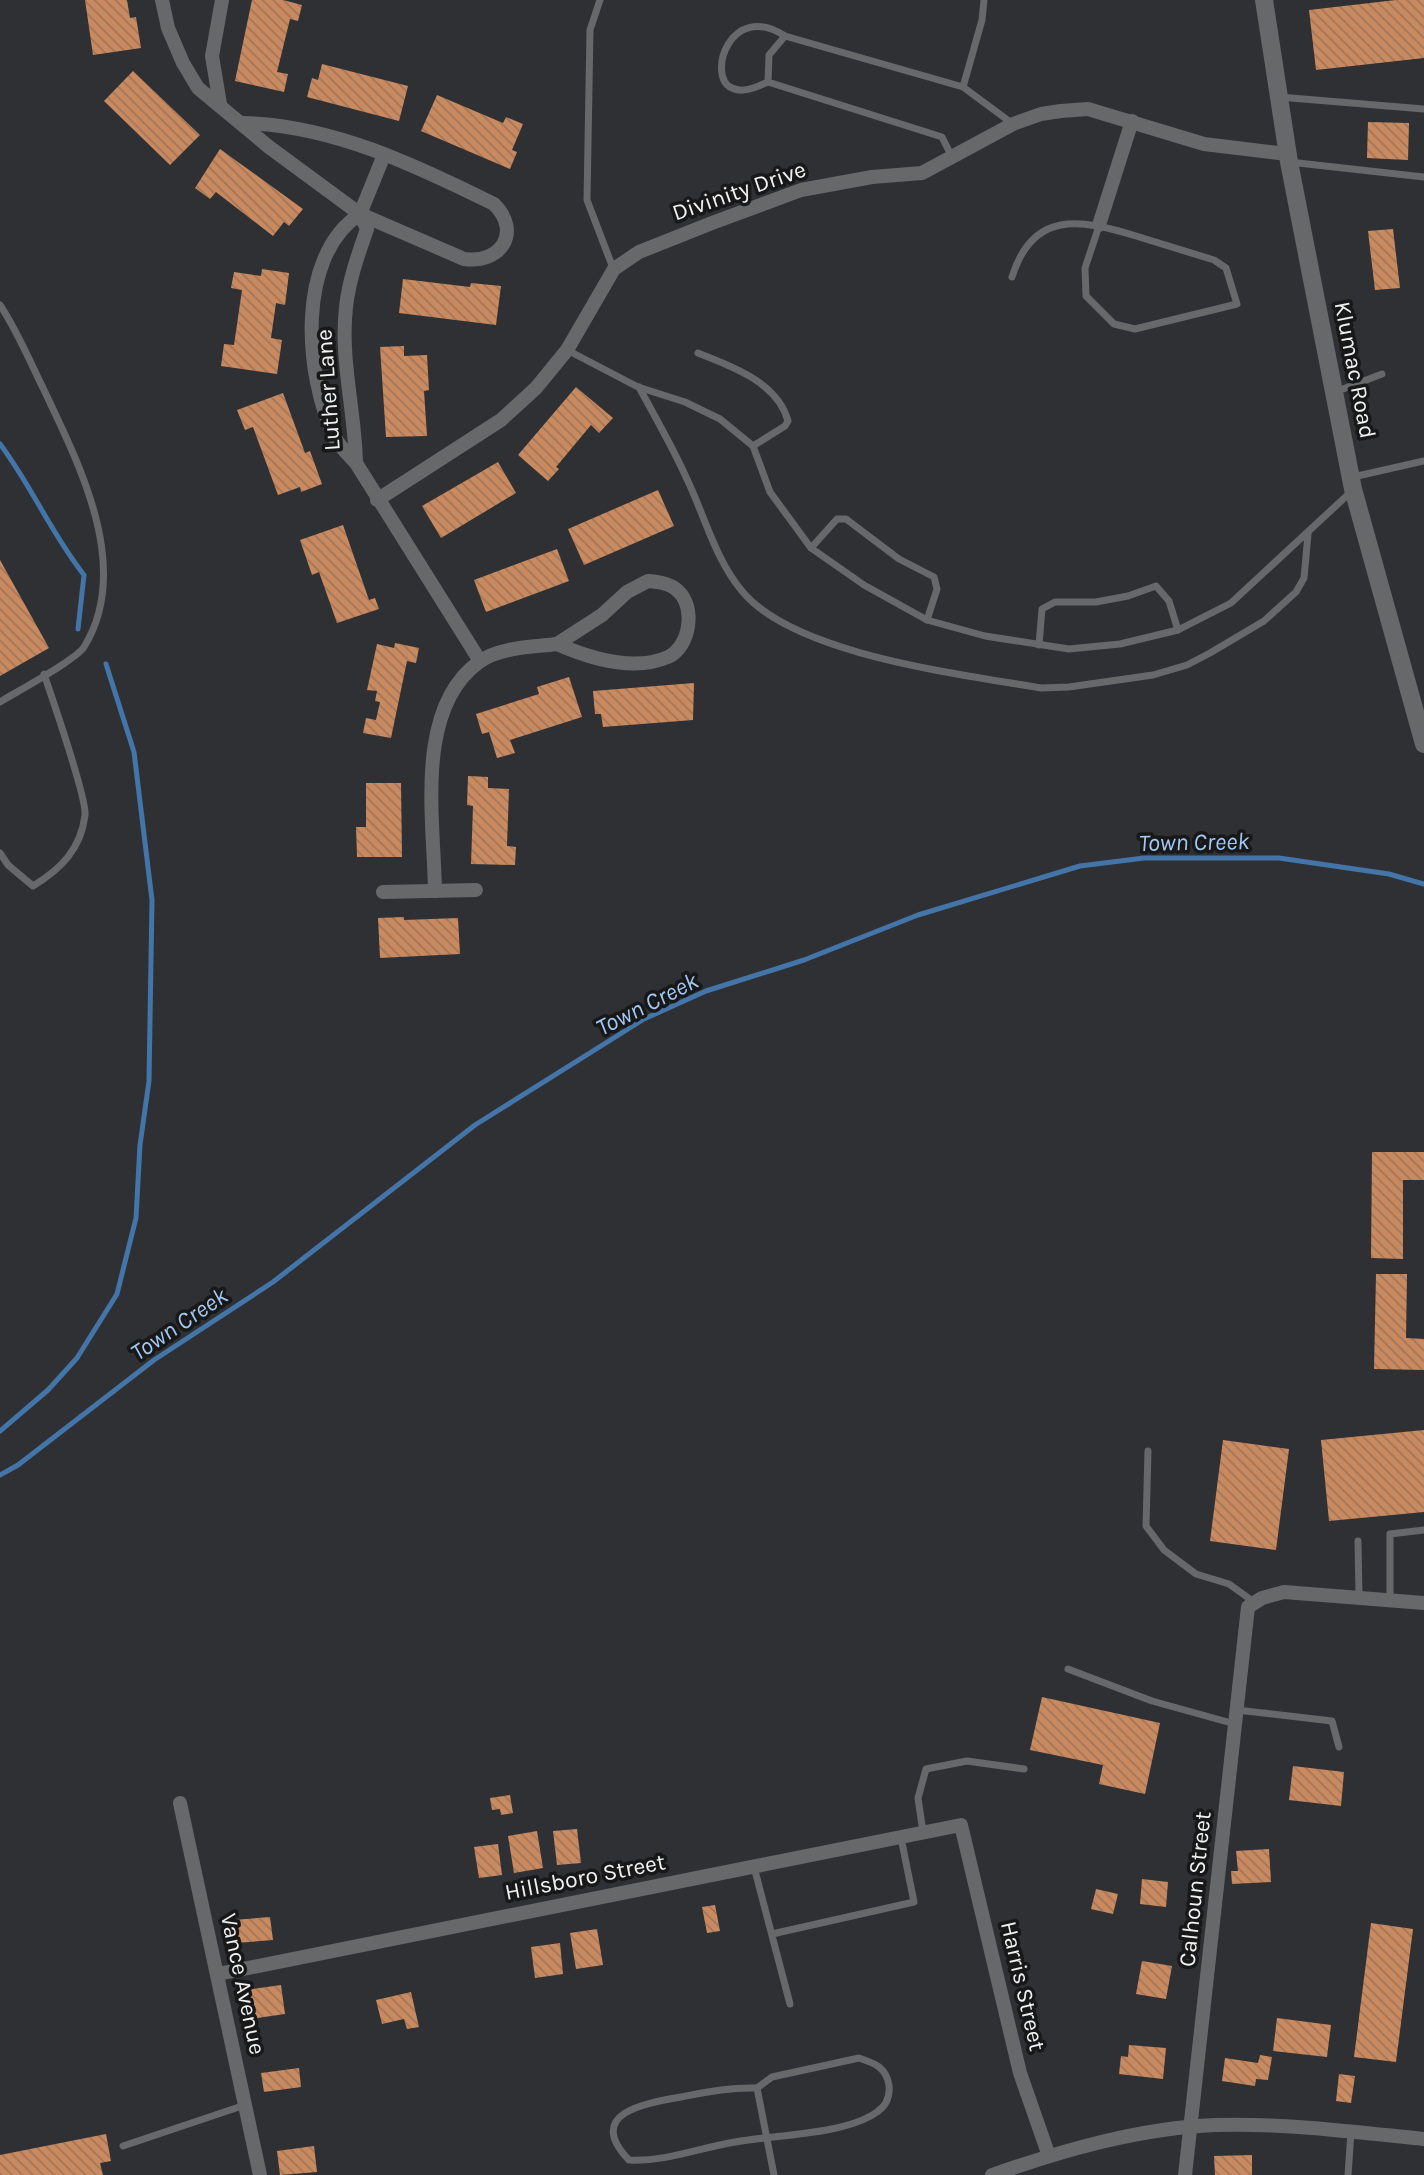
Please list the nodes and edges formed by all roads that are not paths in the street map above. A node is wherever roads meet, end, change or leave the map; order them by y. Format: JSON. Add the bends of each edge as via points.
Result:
{"nodes":[{"id":1,"x":162,"y":0,"type":"edge"},
{"id":2,"x":222,"y":0,"type":"edge"},
{"id":3,"x":600,"y":0,"type":"edge"},
{"id":4,"x":984,"y":0,"type":"edge"},
{"id":5,"x":1264,"y":0,"type":"edge"},
{"id":6,"x":762,"y":16,"type":"dead end"},
{"id":7,"x":733,"y":23,"type":"dead end"},
{"id":8,"x":785,"y":36,"type":"junction"},
{"id":9,"x":768,"y":82,"type":"junction"},
{"id":10,"x":963,"y":87,"type":"junction"},
{"id":11,"x":1279,"y":97,"type":"junction"},
{"id":12,"x":220,"y":104,"type":"junction"},
{"id":13,"x":1424,"y":109,"type":"edge"},
{"id":14,"x":1132,"y":121,"type":"junction"},
{"id":15,"x":243,"y":123,"type":"junction"},
{"id":16,"x":1013,"y":124,"type":"junction"},
{"id":17,"x":384,"y":155,"type":"junction"},
{"id":18,"x":1288,"y":158,"type":"junction"},
{"id":19,"x":953,"y":159,"type":"junction"},
{"id":20,"x":1424,"y":177,"type":"edge"},
{"id":21,"x":360,"y":214,"type":"junction"},
{"id":22,"x":1099,"y":225,"type":"junction"},
{"id":23,"x":614,"y":269,"type":"junction"},
{"id":24,"x":1012,"y":277,"type":"dead end"},
{"id":25,"x":0,"y":305,"type":"edge"},
{"id":26,"x":567,"y":349,"type":"junction"},
{"id":27,"x":698,"y":353,"type":"dead end"},
{"id":28,"x":1382,"y":374,"type":"dead end"},
{"id":29,"x":638,"y":387,"type":"junction"},
{"id":30,"x":1334,"y":392,"type":"junction"},
{"id":31,"x":753,"y":446,"type":"junction"},
{"id":32,"x":1424,"y":461,"type":"edge"},
{"id":33,"x":356,"y":463,"type":"junction"},
{"id":34,"x":1352,"y":483,"type":"junction"},
{"id":35,"x":377,"y":500,"type":"junction"},
{"id":36,"x":1307,"y":534,"type":"junction"},
{"id":37,"x":811,"y":548,"type":"junction"},
{"id":38,"x":927,"y":620,"type":"junction"},
{"id":39,"x":1178,"y":630,"type":"junction"},
{"id":40,"x":557,"y":645,"type":"junction"},
{"id":41,"x":1039,"y":645,"type":"junction"},
{"id":42,"x":480,"y":661,"type":"junction"},
{"id":43,"x":44,"y":674,"type":"junction"},
{"id":44,"x":0,"y":702,"type":"edge"},
{"id":45,"x":1424,"y":744,"type":"edge"},
{"id":46,"x":0,"y":853,"type":"edge"},
{"id":47,"x":476,"y":890,"type":"dead end"},
{"id":48,"x":435,"y":891,"type":"junction"},
{"id":49,"x":383,"y":892,"type":"dead end"},
{"id":50,"x":1148,"y":1451,"type":"dead end"},
{"id":51,"x":1424,"y":1530,"type":"edge"},
{"id":52,"x":1357,"y":1541,"type":"dead end"},
{"id":53,"x":1359,"y":1597,"type":"junction"},
{"id":54,"x":1390,"y":1600,"type":"junction"},
{"id":55,"x":1424,"y":1603,"type":"edge"},
{"id":56,"x":1251,"y":1604,"type":"junction"},
{"id":57,"x":1068,"y":1669,"type":"dead end"},
{"id":58,"x":1235,"y":1717,"type":"junction"},
{"id":59,"x":1339,"y":1747,"type":"dead end"},
{"id":60,"x":1024,"y":1769,"type":"dead end"},
{"id":61,"x":180,"y":1803,"type":"dead end"},
{"id":62,"x":961,"y":1825,"type":"joint"},
{"id":63,"x":923,"y":1832,"type":"junction"},
{"id":64,"x":901,"y":1837,"type":"junction"},
{"id":65,"x":754,"y":1867,"type":"junction"},
{"id":66,"x":772,"y":1934,"type":"junction"},
{"id":67,"x":218,"y":1974,"type":"junction"},
{"id":68,"x":790,"y":2004,"type":"dead end"},
{"id":69,"x":757,"y":2088,"type":"junction"},
{"id":70,"x":245,"y":2104,"type":"junction"},
{"id":71,"x":1193,"y":2127,"type":"junction"},
{"id":72,"x":1351,"y":2132,"type":"junction"},
{"id":73,"x":1424,"y":2139,"type":"edge"},
{"id":74,"x":767,"y":2140,"type":"junction"},
{"id":75,"x":123,"y":2146,"type":"dead end"},
{"id":76,"x":1049,"y":2156,"type":"junction"},
{"id":77,"x":260,"y":2175,"type":"edge"},
{"id":78,"x":774,"y":2175,"type":"edge"},
{"id":79,"x":992,"y":2175,"type":"edge"},
{"id":80,"x":1185,"y":2175,"type":"edge"},
{"id":81,"x":1348,"y":2175,"type":"edge"}],
"edges":[{"from":1,"to":12,"type":"street","via":[[183,63],[198,88]]},
{"from":2,"to":12,"type":"street","via":[[212,56]]},
{"from":3,"to":23,"type":"lane","via":[[590,30],[587,200]]},
{"from":4,"to":10,"type":"lane"},
{"from":5,"to":11,"type":"street","name":"Klumac Road"},
{"from":6,"to":8,"type":"lane"},
{"from":7,"to":9,"type":"lane","via":[[720,68],[723,81],[732,89],[751,90]]},
{"from":8,"to":9,"type":"lane","via":[[769,55]]},
{"from":8,"to":10,"type":"lane"},
{"from":9,"to":19,"type":"lane","via":[[942,137]]},
{"from":10,"to":16,"type":"lane"},
{"from":11,"to":13,"type":"lane"},
{"from":11,"to":18,"type":"street","name":"Klumac Road"},
{"from":12,"to":15,"type":"street"},
{"from":14,"to":16,"type":"street","name":"Divinity Drive","via":[[1088,109],[1041,114]]},
{"from":14,"to":18,"type":"street","name":"Divinity Drive","via":[[1205,145]]},
{"from":14,"to":22,"type":"street"},
{"from":15,"to":17,"type":"street","via":[[331,135]]},
{"from":15,"to":21,"type":"street"},
{"from":16,"to":19,"type":"street","name":"Divinity Drive"},
{"from":17,"to":21,"type":"street"},
{"from":17,"to":21,"type":"street","via":[[494,204],[506,222],[505,239],[491,257],[464,259]]},
{"from":18,"to":20,"type":"lane"},
{"from":18,"to":30,"type":"street","name":"Klumac Road"},
{"from":19,"to":23,"type":"street","name":"Divinity Drive","via":[[922,173],[801,190],[639,252]]},
{"from":21,"to":33,"type":"street","name":"Luther Lane","via":[[367,229],[350,279],[345,332]]},
{"from":21,"to":33,"type":"street","name":"Luther Lane","via":[[346,224],[316,276],[313,312],[320,400],[336,440]]},
{"from":22,"to":22,"type":"lane","via":[[1085,268],[1086,296],[1114,324],[1135,329],[1237,304],[1226,268],[1214,260]]},
{"from":22,"to":24,"type":"lane","via":[[1051,226],[1030,240]]},
{"from":23,"to":26,"type":"street","name":"Divinity Drive"},
{"from":25,"to":43,"type":"lane","via":[[60,424],[97,520],[104,569],[101,611],[83,650]]},
{"from":26,"to":29,"type":"lane"},
{"from":26,"to":35,"type":"street","name":"Divinity Drive","via":[[536,388],[501,421]]},
{"from":27,"to":31,"type":"lane","via":[[763,384],[784,403],[785,426]]},
{"from":28,"to":30,"type":"lane"},
{"from":29,"to":31,"type":"lane","via":[[720,419]]},
{"from":29,"to":36,"type":"lane","via":[[742,592],[774,619],[853,651],[1041,688],[1153,676],[1210,653],[1283,606],[1304,578]]},
{"from":30,"to":34,"type":"street","name":"Klumac Road"},
{"from":31,"to":37,"type":"lane","via":[[770,492]]},
{"from":32,"to":34,"type":"lane"},
{"from":33,"to":35,"type":"street","name":"Luther Lane"},
{"from":34,"to":36,"type":"lane"},
{"from":34,"to":45,"type":"street","name":"Klumac Road"},
{"from":35,"to":42,"type":"street","name":"Luther Lane"},
{"from":36,"to":39,"type":"lane","via":[[1231,603]]},
{"from":37,"to":38,"type":"lane","via":[[864,586]]},
{"from":37,"to":38,"type":"lane","via":[[837,519],[846,519],[899,559],[934,577],[937,589]]},
{"from":38,"to":41,"type":"lane"},
{"from":39,"to":41,"type":"lane","via":[[1120,644],[1069,649]]},
{"from":39,"to":41,"type":"lane","via":[[1169,601],[1156,586],[1096,602],[1048,603],[1042,609]]},
{"from":40,"to":40,"type":"street","via":[[588,658],[643,662],[670,656],[689,626],[688,607],[679,591],[648,581]]},
{"from":40,"to":42,"type":"street","via":[[520,648]]},
{"from":42,"to":48,"type":"street","via":[[444,704],[435,732]]},
{"from":43,"to":44,"type":"lane"},
{"from":43,"to":46,"type":"lane","via":[[86,812],[78,842],[59,870],[33,886]]},
{"from":47,"to":48,"type":"street"},
{"from":48,"to":49,"type":"street"},
{"from":50,"to":56,"type":"lane","via":[[1146,1526],[1164,1550],[1196,1574],[1229,1584]]},
{"from":51,"to":54,"type":"lane","via":[[1390,1534]]},
{"from":52,"to":53,"type":"lane"},
{"from":53,"to":54,"type":"street"},
{"from":53,"to":56,"type":"street","via":[[1284,1592]]},
{"from":54,"to":55,"type":"street"},
{"from":56,"to":58,"type":"street","name":"Calhoun Street"},
{"from":57,"to":58,"type":"lane","via":[[1152,1701]]},
{"from":58,"to":59,"type":"lane","via":[[1332,1721]]},
{"from":58,"to":71,"type":"street","name":"Calhoun Street"},
{"from":60,"to":63,"type":"lane","via":[[967,1761],[926,1769],[918,1798]]},
{"from":61,"to":67,"type":"street","name":"Vance Avenue"},
{"from":62,"to":63,"type":"street","name":"Hillsboro Street"},
{"from":62,"to":76,"type":"street","name":"Harris Street","via":[[1020,2073]]},
{"from":63,"to":64,"type":"street","name":"Hillsboro Street"},
{"from":64,"to":65,"type":"street","name":"Hillsboro Street"},
{"from":64,"to":66,"type":"lane","via":[[914,1902]]},
{"from":65,"to":66,"type":"lane"},
{"from":65,"to":67,"type":"street","name":"Hillsboro Street"},
{"from":66,"to":68,"type":"lane"},
{"from":67,"to":70,"type":"street","name":"Vance Avenue"},
{"from":69,"to":74,"type":"lane"},
{"from":69,"to":74,"type":"lane","via":[[772,2077],[859,2058],[885,2071],[889,2086],[886,2104],[875,2114],[853,2123]]},
{"from":69,"to":74,"type":"lane","via":[[736,2087],[635,2105],[621,2115],[614,2131],[616,2147],[629,2160],[652,2161],[737,2141]]},
{"from":70,"to":75,"type":"lane"},
{"from":70,"to":77,"type":"street","name":"Vance Avenue"},
{"from":71,"to":72,"type":"street"},
{"from":71,"to":76,"type":"street","via":[[1113,2139]]},
{"from":71,"to":80,"type":"street","name":"Calhoun Street"},
{"from":72,"to":73,"type":"street"},
{"from":72,"to":81,"type":"lane"},
{"from":74,"to":78,"type":"lane"},
{"from":76,"to":79,"type":"street"}]}
